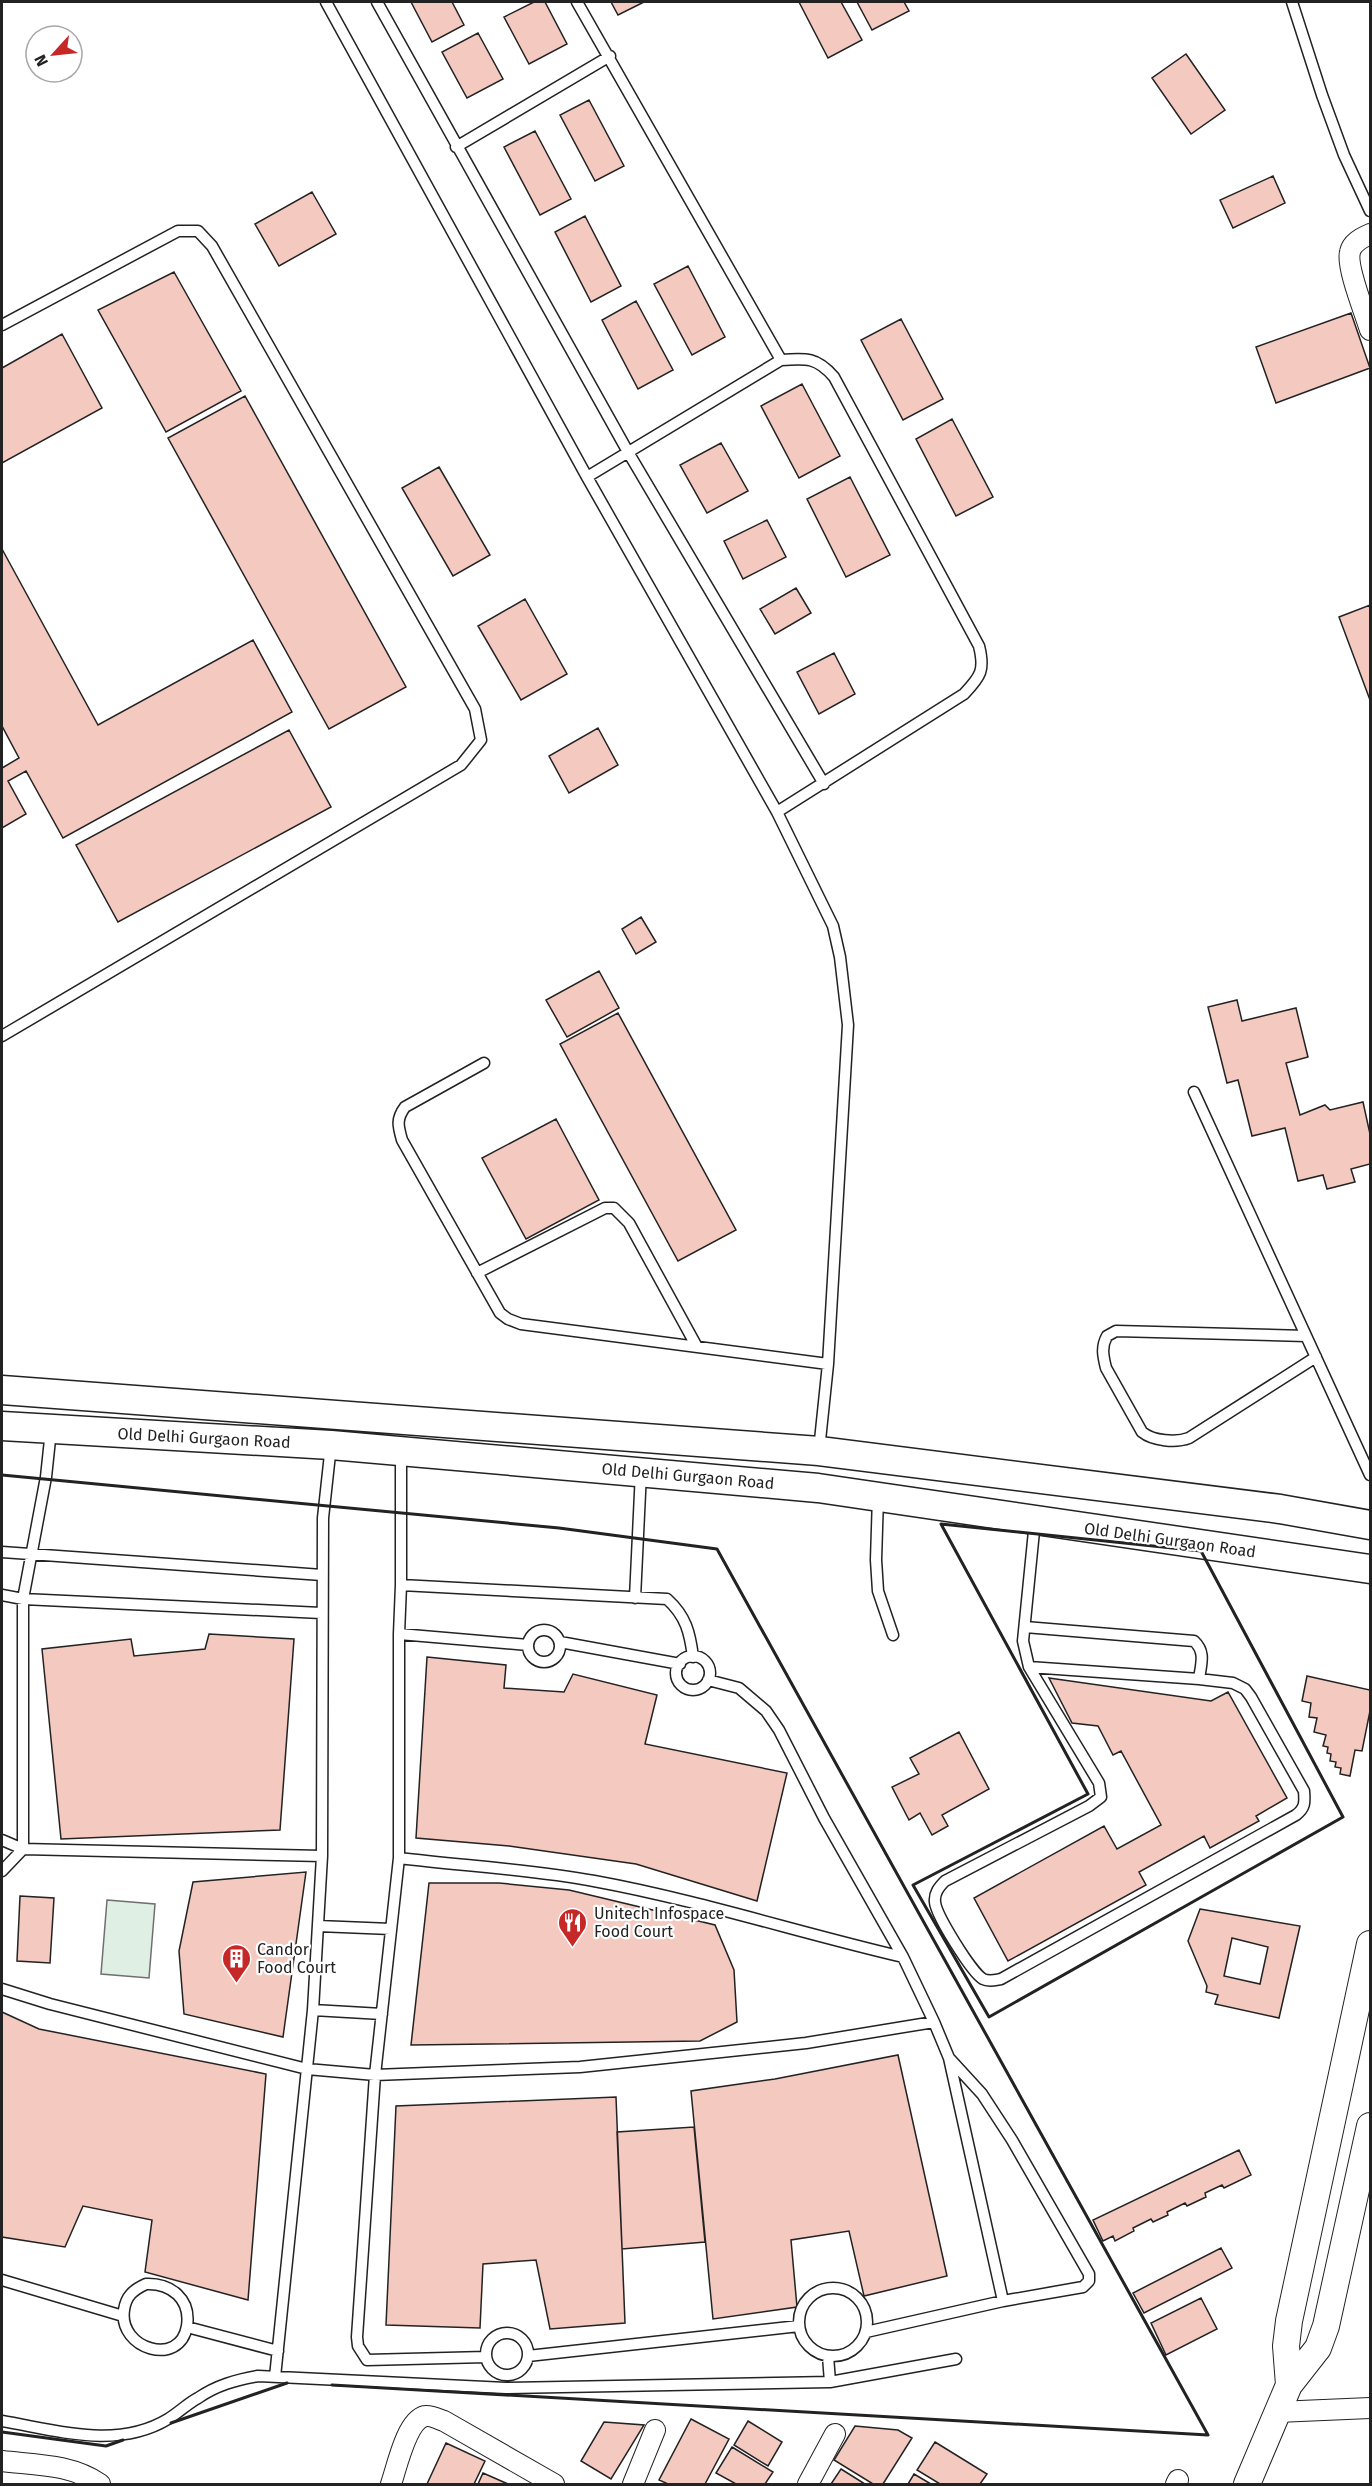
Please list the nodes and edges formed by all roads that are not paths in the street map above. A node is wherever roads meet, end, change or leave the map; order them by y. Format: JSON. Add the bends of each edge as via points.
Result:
{"nodes":[{"id":1,"x":326,"y":2,"type":"edge"},
{"id":2,"x":376,"y":2,"type":"edge"},
{"id":3,"x":577,"y":2,"type":"edge"},
{"id":4,"x":1293,"y":2,"type":"edge"},
{"id":5,"x":610,"y":57,"type":"junction"},
{"id":6,"x":456,"y":147,"type":"junction"},
{"id":7,"x":1371,"y":211,"type":"edge"},
{"id":8,"x":1371,"y":234,"type":"edge"},
{"id":9,"x":2,"y":324,"type":"edge"},
{"id":10,"x":1371,"y":330,"type":"edge"},
{"id":11,"x":781,"y":360,"type":"junction"},
{"id":12,"x":628,"y":452,"type":"junction"},
{"id":13,"x":587,"y":477,"type":"junction"},
{"id":14,"x":824,"y":784,"type":"junction"},
{"id":15,"x":777,"y":812,"type":"junction"},
{"id":16,"x":2,"y":1036,"type":"edge"},
{"id":17,"x":484,"y":1063,"type":"dead end"},
{"id":18,"x":1194,"y":1092,"type":"dead end"},
{"id":19,"x":477,"y":1273,"type":"junction"},
{"id":20,"x":1306,"y":1336,"type":"junction"},
{"id":21,"x":697,"y":1347,"type":"junction"},
{"id":22,"x":1316,"y":1357,"type":"junction"},
{"id":23,"x":828,"y":1364,"type":"junction"},
{"id":24,"x":2,"y":1390,"type":"edge"},
{"id":25,"x":2,"y":1426,"type":"edge"},
{"id":26,"x":51,"y":1429,"type":"junction"},
{"id":27,"x":331,"y":1445,"type":"junction"},
{"id":28,"x":819,"y":1450,"type":"junction"},
{"id":29,"x":401,"y":1452,"type":"junction"},
{"id":30,"x":641,"y":1472,"type":"junction"},
{"id":31,"x":1371,"y":1475,"type":"edge"},
{"id":32,"x":878,"y":1497,"type":"junction"},
{"id":33,"x":1035,"y":1520,"type":"junction"},
{"id":34,"x":1371,"y":1524,"type":"edge"},
{"id":35,"x":2,"y":1552,"type":"edge"},
{"id":36,"x":33,"y":1555,"type":"junction"},
{"id":37,"x":1371,"y":1569,"type":"edge"},
{"id":38,"x":322,"y":1575,"type":"junction"},
{"id":39,"x":401,"y":1585,"type":"junction"},
{"id":40,"x":2,"y":1595,"type":"edge"},
{"id":41,"x":635,"y":1598,"type":"junction"},
{"id":42,"x":23,"y":1599,"type":"junction"},
{"id":43,"x":321,"y":1613,"type":"junction"},
{"id":44,"x":1025,"y":1627,"type":"junction"},
{"id":45,"x":399,"y":1634,"type":"junction"},
{"id":46,"x":893,"y":1635,"type":"dead end"},
{"id":47,"x":560,"y":1642,"type":"junction"},
{"id":48,"x":528,"y":1645,"type":"junction"},
{"id":49,"x":693,"y":1657,"type":"junction"},
{"id":50,"x":680,"y":1664,"type":"junction"},
{"id":51,"x":1029,"y":1667,"type":"junction"},
{"id":52,"x":1199,"y":1679,"type":"junction"},
{"id":53,"x":708,"y":1680,"type":"junction"},
{"id":54,"x":2,"y":1840,"type":"edge"},
{"id":55,"x":23,"y":1849,"type":"junction"},
{"id":56,"x":322,"y":1856,"type":"junction"},
{"id":57,"x":399,"y":1858,"type":"junction"},
{"id":58,"x":2,"y":1871,"type":"edge"},
{"id":59,"x":318,"y":1926,"type":"junction"},
{"id":60,"x":392,"y":1929,"type":"junction"},
{"id":61,"x":1371,"y":1944,"type":"edge"},
{"id":62,"x":903,"y":1957,"type":"junction"},
{"id":63,"x":2,"y":1989,"type":"edge"},
{"id":64,"x":313,"y":2010,"type":"junction"},
{"id":65,"x":382,"y":2014,"type":"junction"},
{"id":66,"x":934,"y":2022,"type":"junction"},
{"id":67,"x":949,"y":2058,"type":"junction"},
{"id":68,"x":307,"y":2069,"type":"junction"},
{"id":69,"x":375,"y":2075,"type":"junction"},
{"id":70,"x":1371,"y":2126,"type":"edge"},
{"id":71,"x":2,"y":2280,"type":"edge"},
{"id":72,"x":1003,"y":2301,"type":"junction"},
{"id":73,"x":123,"y":2316,"type":"junction"},
{"id":74,"x":799,"y":2326,"type":"junction"},
{"id":75,"x":187,"y":2327,"type":"junction"},
{"id":76,"x":866,"y":2332,"type":"junction"},
{"id":77,"x":278,"y":2351,"type":"junction"},
{"id":78,"x":528,"y":2356,"type":"junction"},
{"id":79,"x":828,"y":2356,"type":"junction"},
{"id":80,"x":486,"y":2357,"type":"junction"},
{"id":81,"x":956,"y":2359,"type":"dead end"},
{"id":82,"x":506,"y":2376,"type":"junction"},
{"id":83,"x":275,"y":2377,"type":"junction"},
{"id":84,"x":830,"y":2382,"type":"junction"},
{"id":85,"x":1289,"y":2385,"type":"junction"},
{"id":86,"x":506,"y":2388,"type":"junction"},
{"id":87,"x":1371,"y":2408,"type":"edge"},
{"id":88,"x":1277,"y":2412,"type":"junction"},
{"id":89,"x":2,"y":2421,"type":"edge"},
{"id":90,"x":655,"y":2430,"type":"dead end"},
{"id":91,"x":835,"y":2434,"type":"dead end"},
{"id":92,"x":2,"y":2461,"type":"edge"},
{"id":93,"x":100,"y":2484,"type":"edge"},
{"id":94,"x":391,"y":2484,"type":"edge"},
{"id":95,"x":554,"y":2484,"type":"edge"},
{"id":96,"x":633,"y":2484,"type":"edge"},
{"id":97,"x":808,"y":2484,"type":"edge"},
{"id":98,"x":1247,"y":2484,"type":"edge"}],
"edges":[{"from":1,"to":13,"type":"lane"},
{"from":2,"to":6,"type":"lane"},
{"from":3,"to":5,"type":"lane"},
{"from":4,"to":7,"type":"lane","via":[[1340,145]]},
{"from":5,"to":6,"type":"lane"},
{"from":5,"to":11,"type":"lane"},
{"from":6,"to":12,"type":"lane"},
{"from":8,"to":10,"type":"street","via":[[1357,240],[1350,252],[1352,272]]},
{"from":9,"to":16,"type":"lane","via":[[178,231],[198,231],[212,246],[475,709],[481,740],[461,765]]},
{"from":11,"to":12,"type":"lane"},
{"from":11,"to":14,"type":"lane","via":[[805,358],[823,364],[834,377],[979,646],[983,664],[977,680],[963,694]]},
{"from":12,"to":13,"type":"lane"},
{"from":12,"to":14,"type":"lane"},
{"from":13,"to":15,"type":"lane"},
{"from":14,"to":15,"type":"lane"},
{"from":15,"to":23,"type":"lane","via":[[833,926],[848,1025]]},
{"from":17,"to":19,"type":"lane","via":[[405,1107],[398,1116],[402,1140]]},
{"from":18,"to":20,"type":"lane"},
{"from":19,"to":21,"type":"lane","via":[[500,1312],[521,1324]]},
{"from":19,"to":21,"type":"lane","via":[[604,1208],[614,1208],[629,1223]]},
{"from":20,"to":22,"type":"lane"},
{"from":20,"to":22,"type":"lane","via":[[1116,1331],[1107,1336],[1103,1357],[1143,1432],[1175,1441],[1189,1438]]},
{"from":21,"to":23,"type":"lane"},
{"from":22,"to":31,"type":"lane"},
{"from":23,"to":28,"type":"lane"},
{"from":24,"to":28,"type":"main road","name":"Old Delhi Gurgaon Road"},
{"from":25,"to":26,"type":"main road","name":"Old Delhi Gurgaon Road"},
{"from":26,"to":27,"type":"main road","name":"Old Delhi Gurgaon Road"},
{"from":26,"to":36,"type":"lane"},
{"from":27,"to":29,"type":"main road","name":"Old Delhi Gurgaon Road"},
{"from":27,"to":38,"type":"lane"},
{"from":28,"to":34,"type":"main road","name":"Old Delhi Gurgaon Road"},
{"from":29,"to":30,"type":"main road","name":"Old Delhi Gurgaon Road"},
{"from":29,"to":39,"type":"lane"},
{"from":30,"to":32,"type":"main road","name":"Old Delhi Gurgaon Road"},
{"from":30,"to":41,"type":"lane"},
{"from":32,"to":33,"type":"main road","name":"Old Delhi Gurgaon Road"},
{"from":32,"to":46,"type":"lane","via":[[878,1591]]},
{"from":33,"to":37,"type":"main road","name":"Old Delhi Gurgaon Road"},
{"from":33,"to":44,"type":"lane"},
{"from":35,"to":36,"type":"lane"},
{"from":36,"to":38,"type":"lane"},
{"from":36,"to":42,"type":"lane"},
{"from":38,"to":43,"type":"lane"},
{"from":39,"to":41,"type":"lane"},
{"from":39,"to":45,"type":"lane"},
{"from":40,"to":42,"type":"lane"},
{"from":41,"to":49,"type":"lane","via":[[668,1599],[678,1609],[687,1624]]},
{"from":42,"to":43,"type":"lane"},
{"from":42,"to":55,"type":"lane"},
{"from":43,"to":56,"type":"lane"},
{"from":44,"to":51,"type":"lane","via":[[1023,1641]]},
{"from":44,"to":52,"type":"lane","via":[[1194,1641],[1202,1654]]},
{"from":45,"to":48,"type":"lane"},
{"from":45,"to":57,"type":"lane"},
{"from":47,"to":48,"type":"lane","via":[[552,1632],[540,1630]]},
{"from":47,"to":48,"type":"lane","via":[[558,1654],[548,1661],[536,1659]]},
{"from":47,"to":50,"type":"lane"},
{"from":49,"to":50,"type":"lane"},
{"from":49,"to":53,"type":"lane","via":[[706,1664]]},
{"from":50,"to":53,"type":"lane","via":[[677,1680],[685,1688],[701,1688]]},
{"from":51,"to":52,"type":"lane"},
{"from":51,"to":52,"type":"lane","via":[[1099,1783],[1101,1797],[945,1881],[936,1890],[935,1903],[940,1914],[971,1966],[980,1978],[988,1981],[1001,1979],[1303,1810],[1304,1791],[1245,1689],[1233,1683]]},
{"from":53,"to":62,"type":"lane","via":[[739,1688],[766,1711]]},
{"from":54,"to":55,"type":"lane"},
{"from":55,"to":56,"type":"lane"},
{"from":55,"to":58,"type":"lane"},
{"from":56,"to":59,"type":"lane"},
{"from":57,"to":60,"type":"lane"},
{"from":57,"to":62,"type":"lane","via":[[592,1881],[739,1913]]},
{"from":59,"to":60,"type":"lane"},
{"from":59,"to":64,"type":"lane"},
{"from":60,"to":65,"type":"lane"},
{"from":61,"to":85,"type":"street","via":[[1289,2321]]},
{"from":62,"to":66,"type":"lane"},
{"from":63,"to":68,"type":"lane"},
{"from":64,"to":65,"type":"lane"},
{"from":64,"to":68,"type":"lane"},
{"from":65,"to":69,"type":"lane"},
{"from":66,"to":67,"type":"lane"},
{"from":66,"to":69,"type":"lane","via":[[806,2043],[580,2067]]},
{"from":67,"to":72,"type":"lane"},
{"from":67,"to":72,"type":"lane","via":[[982,2094],[1012,2140],[1089,2274],[1083,2287]]},
{"from":68,"to":69,"type":"lane"},
{"from":68,"to":77,"type":"lane"},
{"from":69,"to":80,"type":"lane","via":[[358,2346],[367,2360]]},
{"from":70,"to":85,"type":"street","via":[[1326,2326],[1318,2348]]},
{"from":71,"to":73,"type":"lane"},
{"from":72,"to":76,"type":"lane"},
{"from":73,"to":75,"type":"lane","via":[[134,2341],[150,2349],[167,2350],[181,2342]]},
{"from":73,"to":75,"type":"lane","via":[[126,2300],[135,2289],[159,2284],[173,2289],[182,2299]]},
{"from":74,"to":76,"type":"lane","via":[[799,2315],[811,2296],[821,2290],[844,2289],[862,2304],[867,2314]]},
{"from":74,"to":78,"type":"lane"},
{"from":74,"to":79,"type":"lane","via":[[808,2346]]},
{"from":75,"to":77,"type":"lane"},
{"from":76,"to":79,"type":"lane","via":[[849,2353]]},
{"from":77,"to":83,"type":"lane"},
{"from":78,"to":80,"type":"lane","via":[[523,2340],[508,2333],[493,2338]]},
{"from":78,"to":82,"type":"lane","via":[[521,2371]]},
{"from":79,"to":84,"type":"lane"},
{"from":80,"to":82,"type":"lane","via":[[491,2368]]},
{"from":81,"to":84,"type":"lane"},
{"from":82,"to":86,"type":"lane"},
{"from":83,"to":86,"type":"lane"},
{"from":83,"to":89,"type":"lane","via":[[258,2376],[226,2383],[198,2397],[167,2420],[120,2436],[93,2436]]},
{"from":84,"to":86,"type":"lane"},
{"from":85,"to":88,"type":"street"},
{"from":87,"to":88,"type":"street"},
{"from":88,"to":98,"type":"street"},
{"from":90,"to":96,"type":"street"},
{"from":91,"to":97,"type":"street"},
{"from":92,"to":93,"type":"street","via":[[66,2467]]},
{"from":94,"to":95,"type":"street","via":[[410,2428],[423,2416],[444,2421]]}]}
